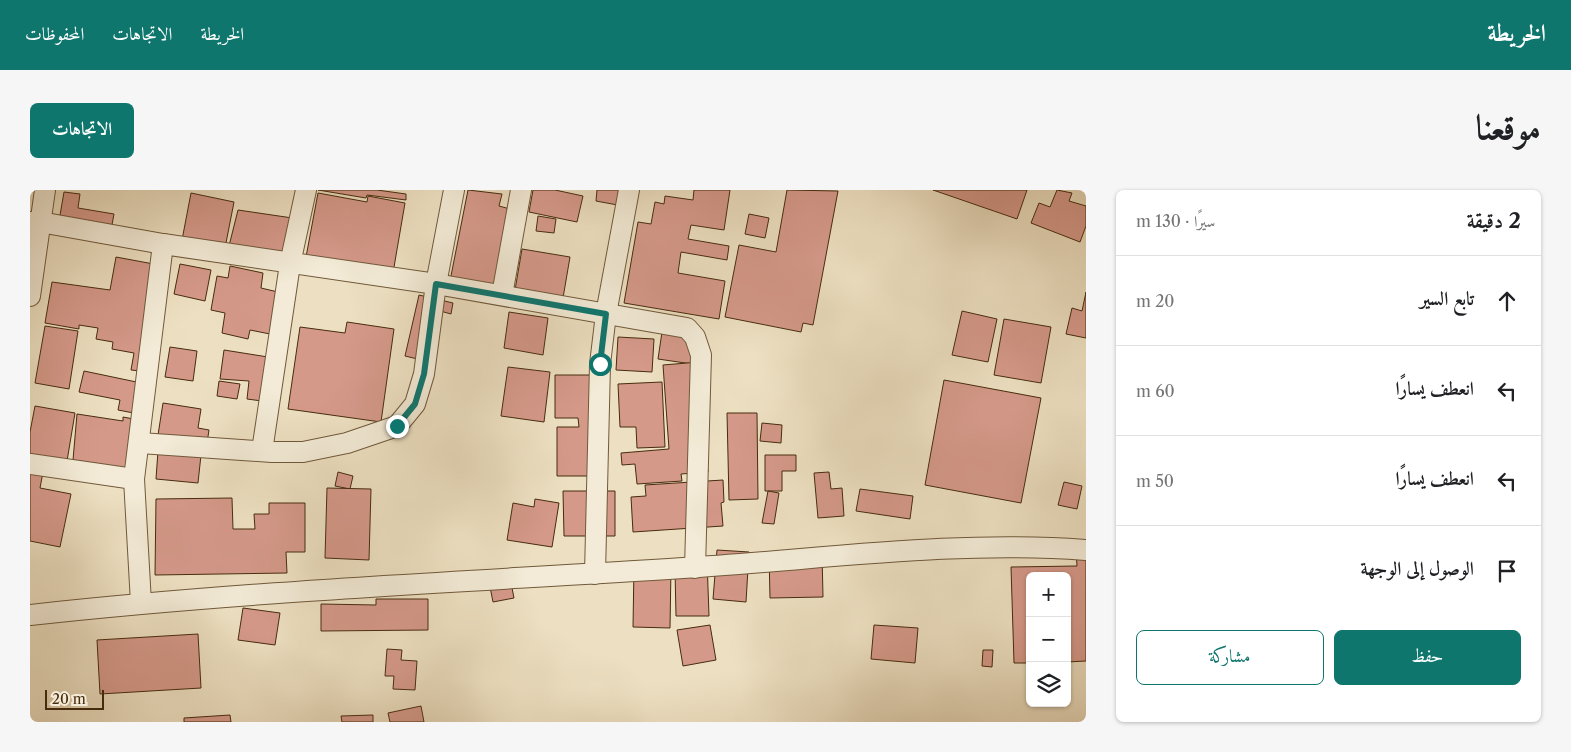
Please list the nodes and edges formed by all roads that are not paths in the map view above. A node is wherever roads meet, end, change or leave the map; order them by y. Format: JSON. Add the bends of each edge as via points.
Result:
{"nodes":[{"id":1,"x":45,"y":190,"type":"edge"},
{"id":2,"x":306,"y":190,"type":"edge"},
{"id":3,"x":454,"y":190,"type":"edge"},
{"id":4,"x":521,"y":190,"type":"edge"},
{"id":5,"x":629,"y":190,"type":"edge"},
{"id":6,"x":35,"y":222,"type":"edge"},
{"id":7,"x":163,"y":244,"type":"junction"},
{"id":8,"x":290,"y":264,"type":"junction"},
{"id":9,"x":436,"y":284,"type":"junction"},
{"id":10,"x":502,"y":295,"type":"junction"},
{"id":11,"x":30,"y":296,"type":"edge"},
{"id":12,"x":606,"y":314,"type":"junction"},
{"id":13,"x":140,"y":443,"type":"junction"},
{"id":14,"x":262,"y":452,"type":"junction"},
{"id":15,"x":30,"y":464,"type":"edge"},
{"id":16,"x":134,"y":479,"type":"junction"},
{"id":17,"x":1086,"y":550,"type":"edge"},
{"id":18,"x":695,"y":568,"type":"junction"},
{"id":19,"x":595,"y":574,"type":"junction"},
{"id":20,"x":141,"y":603,"type":"junction"},
{"id":21,"x":30,"y":615,"type":"edge"}],
"edges":[{"from":1,"to":6,"type":"street"},
{"from":2,"to":8,"type":"street"},
{"from":3,"to":9,"type":"street"},
{"from":4,"to":10,"type":"street"},
{"from":5,"to":12,"type":"street"},
{"from":6,"to":7,"type":"street"},
{"from":6,"to":11,"type":"street"},
{"from":7,"to":8,"type":"street"},
{"from":7,"to":13,"type":"street"},
{"from":8,"to":9,"type":"street"},
{"from":8,"to":14,"type":"street"},
{"from":9,"to":10,"type":"street"},
{"from":9,"to":14,"type":"street","via":[[424,374],[415,404],[397,426],[374,436],[325,448],[303,452]]},
{"from":10,"to":12,"type":"street"},
{"from":12,"to":18,"type":"street","via":[[682,326],[697,341],[701,355]]},
{"from":12,"to":19,"type":"street","via":[[598,411]]},
{"from":13,"to":14,"type":"street"},
{"from":13,"to":16,"type":"street"},
{"from":15,"to":16,"type":"street"},
{"from":16,"to":20,"type":"street"},
{"from":17,"to":18,"type":"street","via":[[1033,546],[899,551]]},
{"from":18,"to":19,"type":"street"},
{"from":19,"to":20,"type":"street"},
{"from":20,"to":21,"type":"street"}]}
